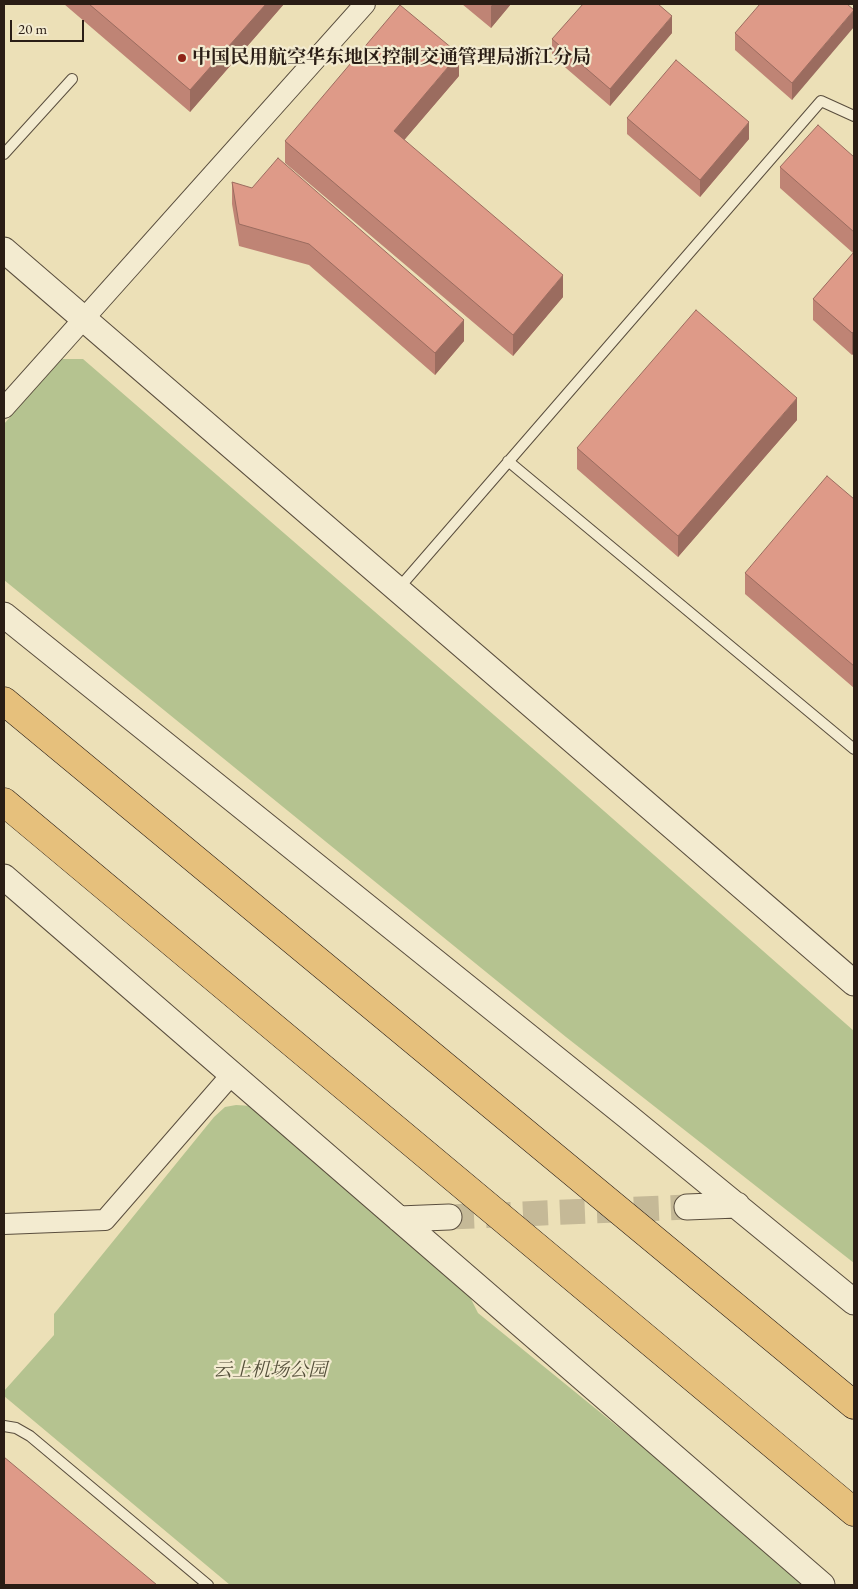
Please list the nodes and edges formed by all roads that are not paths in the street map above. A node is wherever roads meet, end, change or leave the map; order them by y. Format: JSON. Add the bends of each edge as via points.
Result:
{"nodes":[{"id":1,"x":365,"y":4,"type":"edge"},
{"id":2,"x":72,"y":79,"type":"dead end"},
{"id":3,"x":854,"y":116,"type":"edge"},
{"id":4,"x":4,"y":154,"type":"edge"},
{"id":5,"x":4,"y":250,"type":"edge"},
{"id":6,"x":84,"y":318,"type":"junction"},
{"id":7,"x":4,"y":408,"type":"edge"},
{"id":8,"x":508,"y":461,"type":"junction"},
{"id":9,"x":397,"y":589,"type":"junction"},
{"id":10,"x":4,"y":615,"type":"edge"},
{"id":11,"x":4,"y":701,"type":"edge"},
{"id":12,"x":854,"y":749,"type":"edge"},
{"id":13,"x":4,"y":802,"type":"edge"},
{"id":14,"x":4,"y":877,"type":"edge"},
{"id":15,"x":854,"y":983,"type":"edge"},
{"id":16,"x":232,"y":1074,"type":"junction"},
{"id":17,"x":686,"y":1206,"type":"tunnel mouth"},
{"id":18,"x":737,"y":1206,"type":"junction"},
{"id":19,"x":448,"y":1217,"type":"tunnel mouth"},
{"id":20,"x":399,"y":1219,"type":"junction"},
{"id":21,"x":4,"y":1224,"type":"edge"},
{"id":22,"x":854,"y":1302,"type":"edge"},
{"id":23,"x":854,"y":1405,"type":"edge"},
{"id":24,"x":4,"y":1426,"type":"edge"},
{"id":25,"x":854,"y":1512,"type":"edge"},
{"id":26,"x":208,"y":1585,"type":"edge"},
{"id":27,"x":822,"y":1585,"type":"edge"}],
"edges":[{"from":1,"to":6,"type":"street"},
{"from":2,"to":4,"type":"lane"},
{"from":3,"to":8,"type":"lane","via":[[821,101]]},
{"from":5,"to":6,"type":"street"},
{"from":6,"to":7,"type":"street"},
{"from":6,"to":9,"type":"street"},
{"from":8,"to":9,"type":"lane"},
{"from":8,"to":12,"type":"lane"},
{"from":9,"to":15,"type":"street"},
{"from":10,"to":18,"type":"street"},
{"from":11,"to":23,"type":"highway"},
{"from":13,"to":25,"type":"highway"},
{"from":14,"to":16,"type":"street"},
{"from":16,"to":20,"type":"street"},
{"from":16,"to":21,"type":"street","via":[[105,1220]]},
{"from":17,"to":18,"type":"street"},
{"from":18,"to":22,"type":"street"},
{"from":19,"to":20,"type":"street"},
{"from":20,"to":27,"type":"street"},
{"from":24,"to":26,"type":"lane","via":[[30,1436]]}]}
